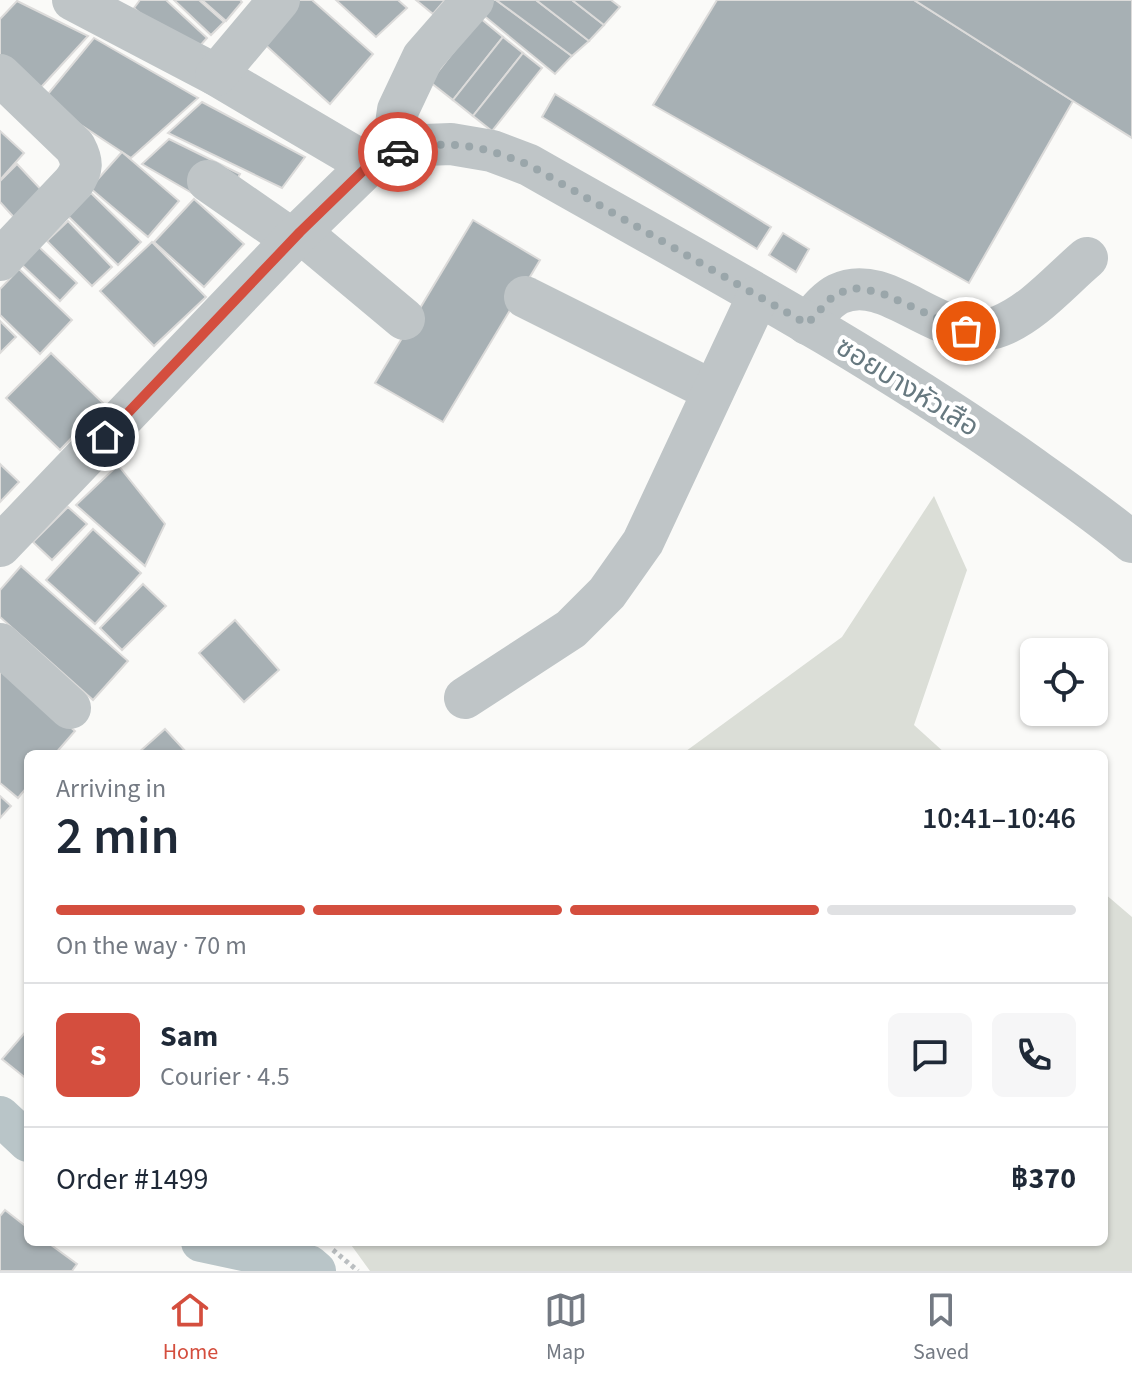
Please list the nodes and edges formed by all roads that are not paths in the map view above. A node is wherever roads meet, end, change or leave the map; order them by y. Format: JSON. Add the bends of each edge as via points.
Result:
{"nodes":[{"id":1,"x":279,"y":0,"type":"edge"},
{"id":2,"x":473,"y":0,"type":"edge"},
{"id":3,"x":100,"y":6,"type":"edge"},
{"id":4,"x":0,"y":75,"type":"edge"},
{"id":5,"x":216,"y":75,"type":"junction"},
{"id":6,"x":380,"y":159,"type":"junction"},
{"id":7,"x":208,"y":181,"type":"dead end"},
{"id":8,"x":296,"y":236,"type":"junction"},
{"id":9,"x":1087,"y":258,"type":"dead end"},
{"id":10,"x":0,"y":260,"type":"edge"},
{"id":11,"x":758,"y":296,"type":"junction"},
{"id":12,"x":525,"y":297,"type":"dead end"},
{"id":13,"x":404,"y":319,"type":"dead end"},
{"id":14,"x":807,"y":324,"type":"junction"},
{"id":15,"x":713,"y":391,"type":"junction"},
{"id":16,"x":1132,"y":542,"type":"edge"},
{"id":17,"x":0,"y":546,"type":"edge"},
{"id":18,"x":0,"y":644,"type":"edge"},
{"id":19,"x":465,"y":698,"type":"dead end"},
{"id":20,"x":70,"y":708,"type":"dead end"}],
"edges":[{"from":1,"to":5,"type":"street"},
{"from":2,"to":6,"type":"street","via":[[423,57]]},
{"from":3,"to":5,"type":"street"},
{"from":4,"to":10,"type":"street","via":[[82,160],[73,183]]},
{"from":5,"to":6,"type":"street"},
{"from":6,"to":8,"type":"street"},
{"from":6,"to":11,"type":"street","name":"ซอยบางหัวเสือ","via":[[425,145],[492,151],[529,165]]},
{"from":7,"to":8,"type":"street"},
{"from":8,"to":13,"type":"street"},
{"from":8,"to":17,"type":"street"},
{"from":9,"to":14,"type":"street","via":[[1027,311],[998,327],[966,331],[879,292],[853,288],[834,295]]},
{"from":11,"to":14,"type":"street","name":"ซอยบางหัวเสือ"},
{"from":11,"to":15,"type":"street"},
{"from":12,"to":15,"type":"street"},
{"from":14,"to":16,"type":"street","name":"ซอยบางหัวเสือ","via":[[970,424]]},
{"from":15,"to":19,"type":"street","via":[[643,542],[607,593],[571,629]]},
{"from":18,"to":20,"type":"street"}]}
